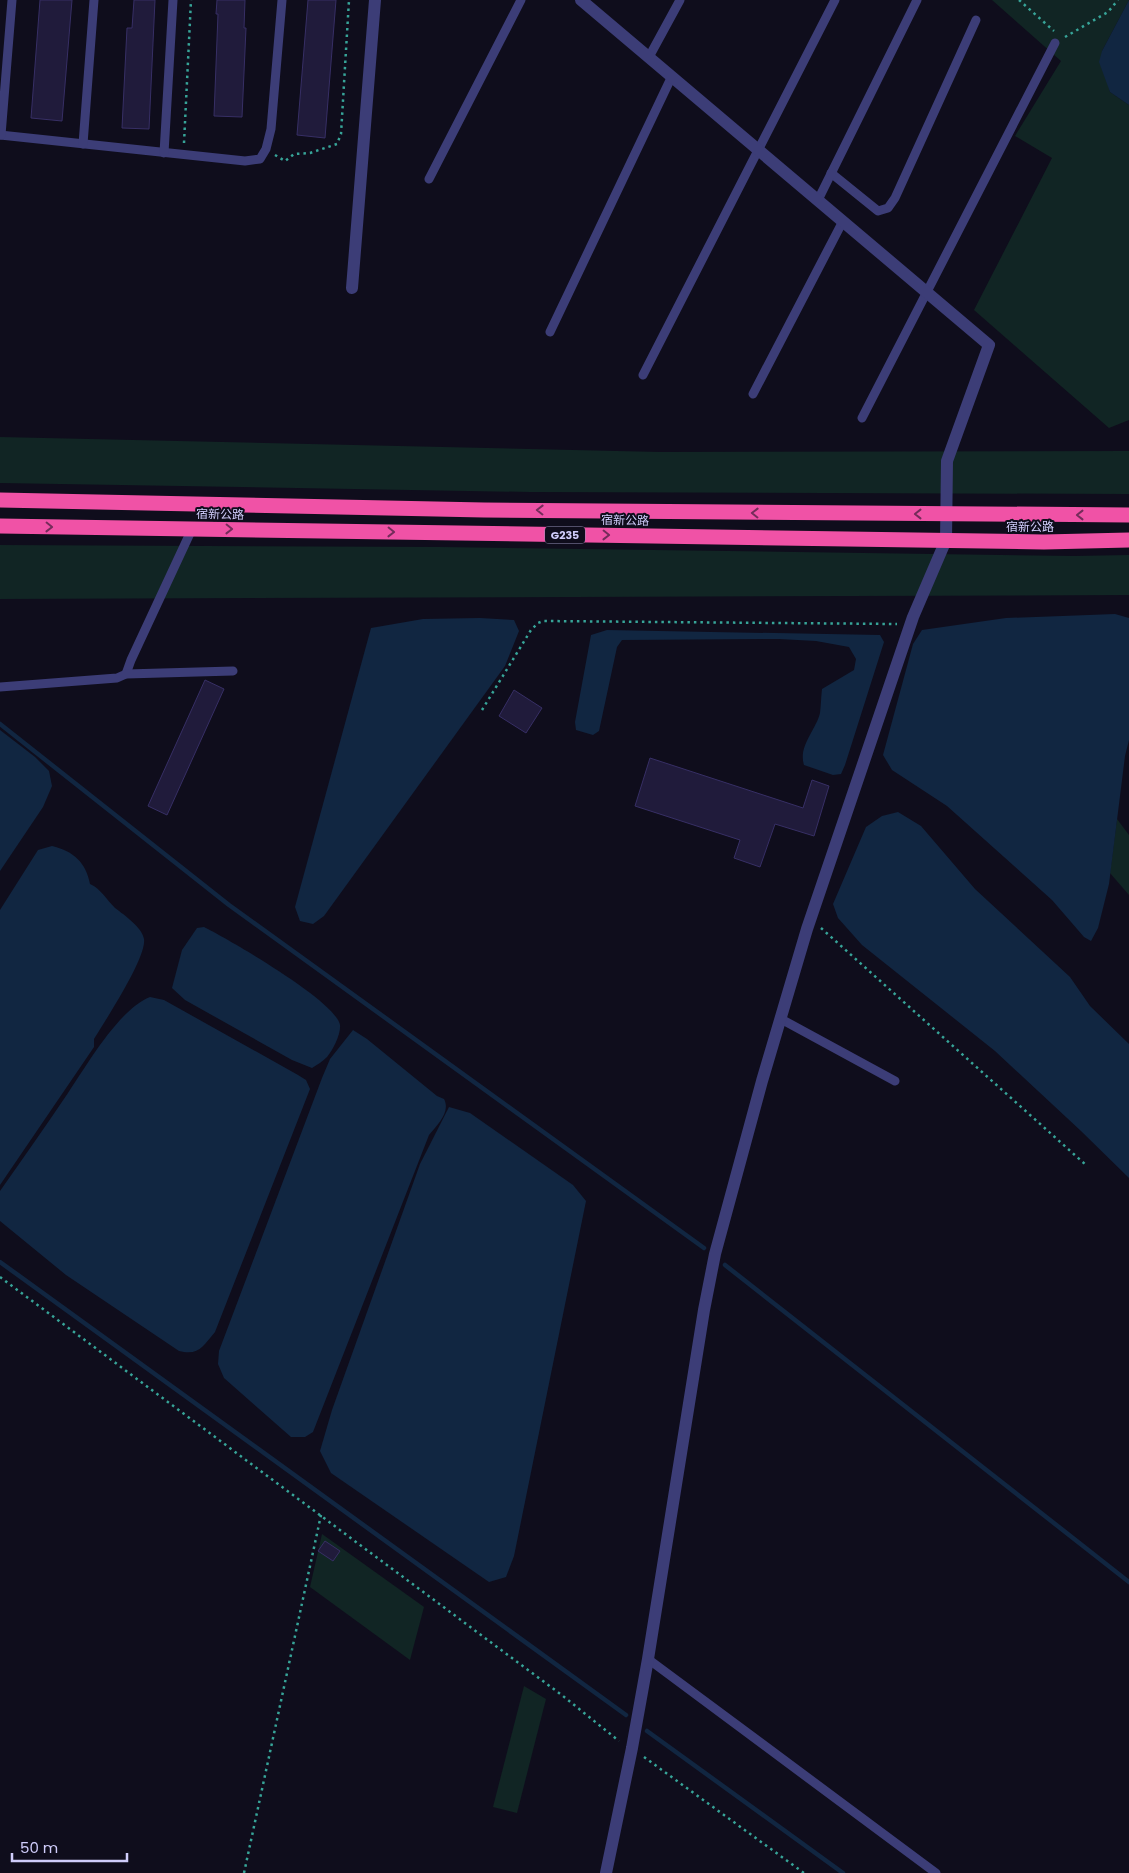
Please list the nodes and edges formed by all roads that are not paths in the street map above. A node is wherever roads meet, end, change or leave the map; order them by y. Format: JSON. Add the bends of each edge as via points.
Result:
{"nodes":[{"id":1,"x":12,"y":0,"type":"edge"},
{"id":2,"x":94,"y":0,"type":"edge"},
{"id":3,"x":173,"y":0,"type":"edge"},
{"id":4,"x":282,"y":0,"type":"edge"},
{"id":5,"x":375,"y":0,"type":"edge"},
{"id":6,"x":521,"y":0,"type":"edge"},
{"id":7,"x":581,"y":0,"type":"edge"},
{"id":8,"x":680,"y":0,"type":"edge"},
{"id":9,"x":835,"y":0,"type":"edge"},
{"id":10,"x":917,"y":0,"type":"edge"},
{"id":11,"x":976,"y":20,"type":"dead end"},
{"id":12,"x":1059,"y":41,"type":"road end"},
{"id":13,"x":649,"y":57,"type":"junction"},
{"id":14,"x":672,"y":76,"type":"junction"},
{"id":15,"x":0,"y":135,"type":"edge"},
{"id":16,"x":83,"y":144,"type":"junction"},
{"id":17,"x":758,"y":150,"type":"junction"},
{"id":18,"x":164,"y":152,"type":"junction"},
{"id":19,"x":831,"y":173,"type":"junction"},
{"id":20,"x":429,"y":179,"type":"dead end"},
{"id":21,"x":818,"y":200,"type":"junction"},
{"id":22,"x":842,"y":221,"type":"junction"},
{"id":23,"x":352,"y":288,"type":"dead end"},
{"id":24,"x":927,"y":292,"type":"junction"},
{"id":25,"x":550,"y":332,"type":"dead end"},
{"id":26,"x":643,"y":375,"type":"dead end"},
{"id":27,"x":753,"y":394,"type":"dead end"},
{"id":28,"x":862,"y":418,"type":"dead end"},
{"id":29,"x":0,"y":500,"type":"edge"},
{"id":30,"x":947,"y":514,"type":"junction"},
{"id":31,"x":1129,"y":515,"type":"edge"},
{"id":32,"x":0,"y":526,"type":"edge"},
{"id":33,"x":192,"y":529,"type":"junction"},
{"id":34,"x":946,"y":540,"type":"junction"},
{"id":35,"x":1129,"y":540,"type":"edge"},
{"id":36,"x":233,"y":671,"type":"dead end"},
{"id":37,"x":126,"y":674,"type":"junction"},
{"id":38,"x":0,"y":687,"type":"edge"},
{"id":39,"x":781,"y":1018,"type":"junction"},
{"id":40,"x":895,"y":1080,"type":"dead end"},
{"id":41,"x":648,"y":1659,"type":"junction"},
{"id":42,"x":606,"y":1873,"type":"edge"},
{"id":43,"x":936,"y":1873,"type":"edge"}],
"edges":[{"from":1,"to":15,"type":"lane"},
{"from":2,"to":16,"type":"lane"},
{"from":3,"to":18,"type":"lane"},
{"from":4,"to":18,"type":"lane","via":[[271,129],[260,159],[245,161]]},
{"from":5,"to":23,"type":"street"},
{"from":6,"to":20,"type":"lane"},
{"from":7,"to":13,"type":"street"},
{"from":8,"to":13,"type":"lane"},
{"from":9,"to":17,"type":"lane"},
{"from":10,"to":19,"type":"lane"},
{"from":11,"to":19,"type":"lane","via":[[888,208],[878,211]]},
{"from":12,"to":24,"type":"lane"},
{"from":13,"to":14,"type":"street"},
{"from":14,"to":17,"type":"street"},
{"from":14,"to":25,"type":"lane"},
{"from":15,"to":16,"type":"lane"},
{"from":16,"to":18,"type":"lane"},
{"from":17,"to":21,"type":"street"},
{"from":17,"to":26,"type":"lane"},
{"from":19,"to":21,"type":"lane"},
{"from":21,"to":22,"type":"street"},
{"from":22,"to":24,"type":"street"},
{"from":22,"to":27,"type":"lane"},
{"from":24,"to":28,"type":"lane"},
{"from":24,"to":30,"type":"street","via":[[989,345],[947,461]]},
{"from":30,"to":29,"type":"highway","name":"宿新公路","one_way":true},
{"from":31,"to":30,"type":"highway","name":"宿新公路","one_way":true},
{"from":30,"to":34,"type":"street"},
{"from":32,"to":33,"type":"highway","name":"宿新公路","number":"G235","one_way":true},
{"from":33,"to":34,"type":"highway","name":"宿新公路","number":"G235","one_way":true},
{"from":33,"to":37,"type":"lane"},
{"from":34,"to":35,"type":"highway","name":"宿新公路","number":"G235"},
{"from":34,"to":39,"type":"street","via":[[911,624],[811,919]]},
{"from":36,"to":37,"type":"lane"},
{"from":37,"to":38,"type":"lane","via":[[117,678]]},
{"from":39,"to":40,"type":"lane"},
{"from":39,"to":41,"type":"street","via":[[715,1254]]},
{"from":41,"to":42,"type":"street"},
{"from":41,"to":43,"type":"lane"}]}
